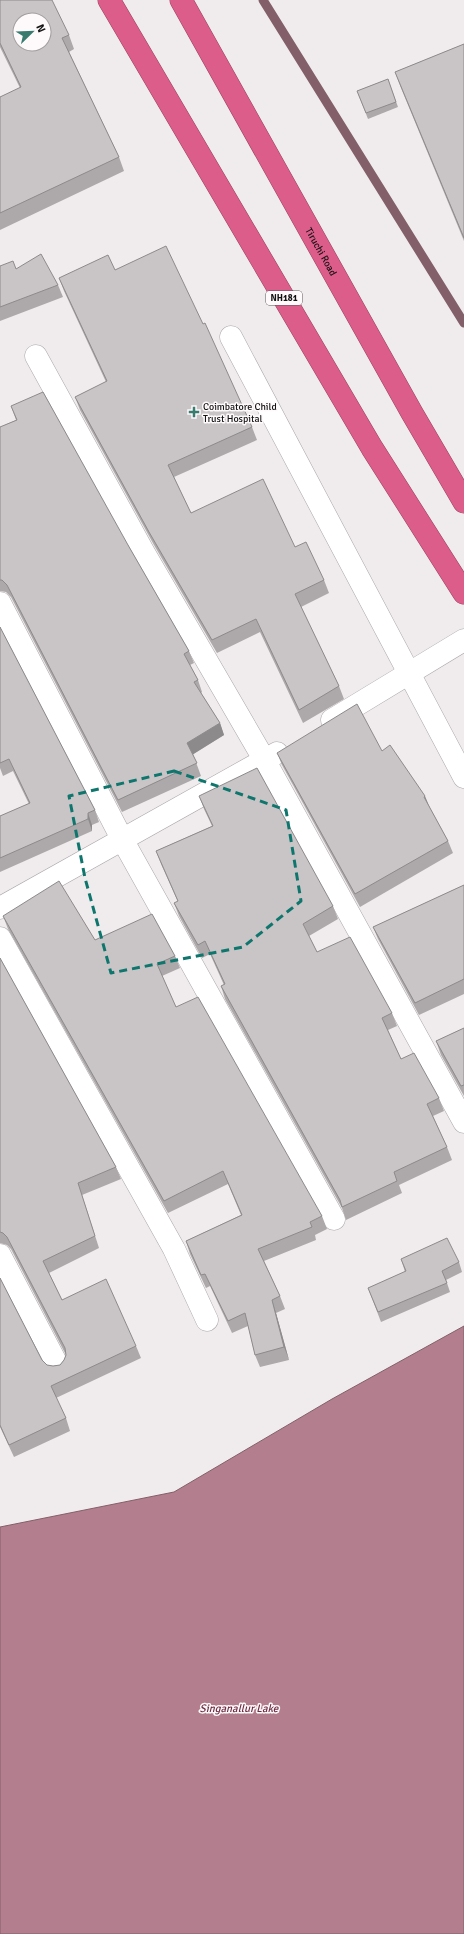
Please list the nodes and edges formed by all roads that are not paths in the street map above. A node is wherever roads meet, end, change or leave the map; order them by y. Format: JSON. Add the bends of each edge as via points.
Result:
{"nodes":[{"id":1,"x":109,"y":0,"type":"edge"},
{"id":2,"x":181,"y":0,"type":"edge"},
{"id":3,"x":232,"y":337,"type":"dead end"},
{"id":4,"x":36,"y":356,"type":"dead end"},
{"id":5,"x":464,"y":502,"type":"edge"},
{"id":6,"x":464,"y":593,"type":"edge"},
{"id":7,"x":0,"y":603,"type":"edge"},
{"id":8,"x":464,"y":640,"type":"edge"},
{"id":9,"x":409,"y":673,"type":"junction"},
{"id":10,"x":317,"y":729,"type":"edge"},
{"id":11,"x":291,"y":745,"type":"edge"},
{"id":12,"x":265,"y":761,"type":"junction"},
{"id":13,"x":464,"y":777,"type":"edge"},
{"id":14,"x":122,"y":839,"type":"junction"},
{"id":15,"x":0,"y":908,"type":"edge"},
{"id":16,"x":0,"y":938,"type":"edge"},
{"id":17,"x":464,"y":1122,"type":"edge"},
{"id":18,"x":334,"y":1219,"type":"dead end"},
{"id":19,"x":0,"y":1256,"type":"edge"},
{"id":20,"x":206,"y":1320,"type":"dead end"},
{"id":21,"x":58,"y":1366,"type":"edge"}],
"edges":[{"from":1,"to":6,"type":"highway","number":"NH181","via":[[372,448]]},
{"from":2,"to":5,"type":"highway","name":"Tiruchi Road"},
{"from":3,"to":9,"type":"street"},
{"from":4,"to":12,"type":"street","via":[[143,551]]},
{"from":7,"to":14,"type":"street"},
{"from":8,"to":9,"type":"street"},
{"from":9,"to":10,"type":"street"},
{"from":9,"to":13,"type":"street"},
{"from":11,"to":12,"type":"street"},
{"from":12,"to":14,"type":"street"},
{"from":12,"to":17,"type":"street"},
{"from":14,"to":15,"type":"street"},
{"from":14,"to":18,"type":"street"},
{"from":16,"to":20,"type":"street","via":[[174,1249]]},
{"from":19,"to":21,"type":"street"}]}
